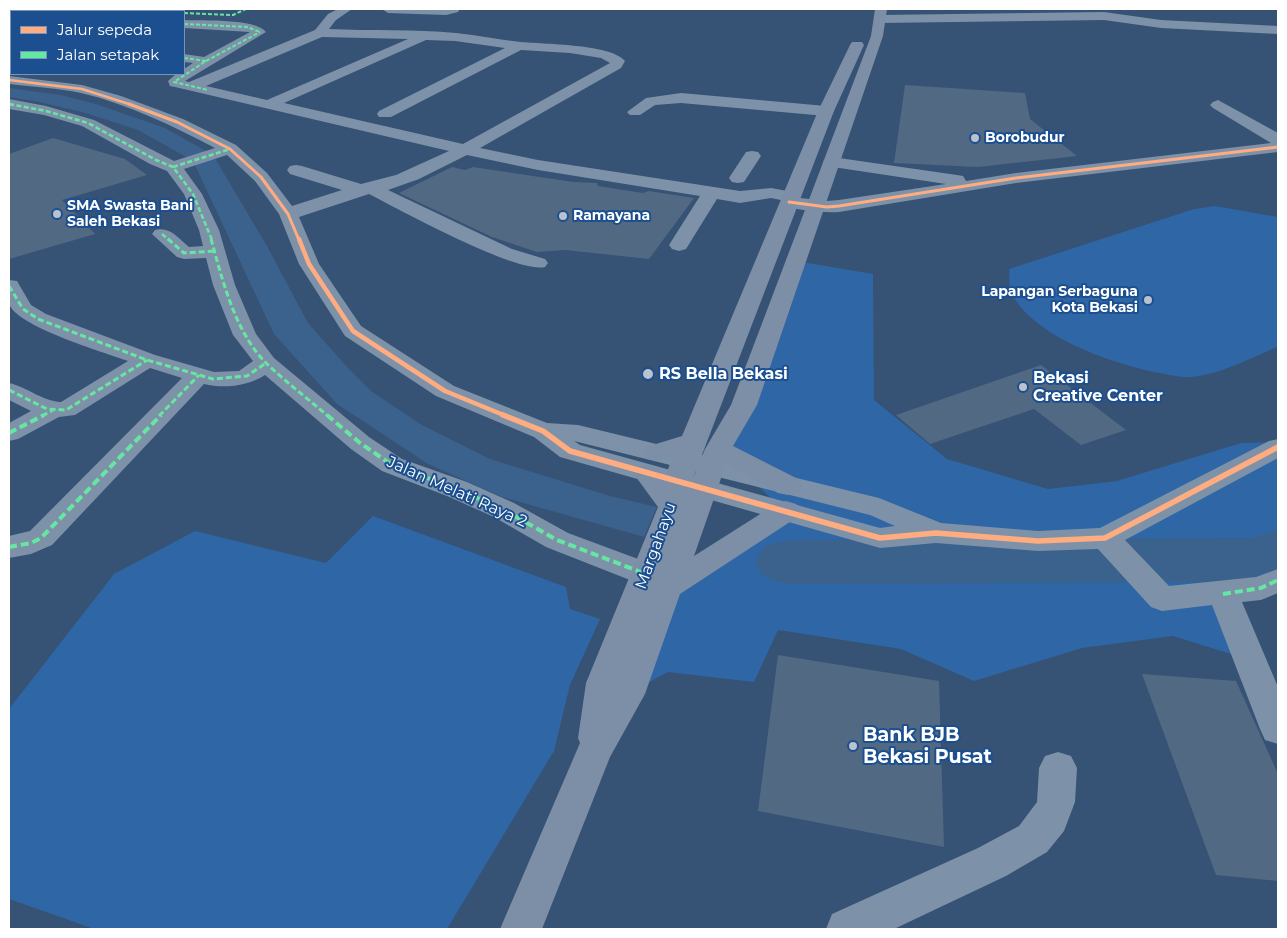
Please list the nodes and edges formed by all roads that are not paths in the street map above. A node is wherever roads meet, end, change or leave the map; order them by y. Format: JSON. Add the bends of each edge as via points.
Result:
{"nodes":[{"id":1,"x":47,"y":9,"type":"edge"},
{"id":2,"x":246,"y":9,"type":"edge"},
{"id":3,"x":346,"y":9,"type":"edge"},
{"id":4,"x":388,"y":9,"type":"edge"},
{"id":5,"x":454,"y":9,"type":"edge"},
{"id":6,"x":88,"y":10,"type":"edge"},
{"id":7,"x":877,"y":12,"type":"edge"},
{"id":8,"x":185,"y":13,"type":"edge"},
{"id":9,"x":185,"y":24,"type":"edge"},
{"id":10,"x":1278,"y":30,"type":"edge"},
{"id":11,"x":320,"y":33,"type":"junction"},
{"id":12,"x":862,"y":35,"type":"junction"},
{"id":13,"x":428,"y":36,"type":"junction"},
{"id":14,"x":877,"y":36,"type":"junction"},
{"id":15,"x":519,"y":46,"type":"junction"},
{"id":16,"x":185,"y":58,"type":"edge"},
{"id":17,"x":206,"y":61,"type":"junction"},
{"id":18,"x":185,"y":74,"type":"edge"},
{"id":19,"x":184,"y":75,"type":"edge"},
{"id":20,"x":842,"y":78,"type":"junction"},
{"id":21,"x":862,"y":79,"type":"junction"},
{"id":22,"x":9,"y":80,"type":"edge"},
{"id":23,"x":208,"y":85,"type":"junction"},
{"id":24,"x":291,"y":95,"type":"junction"},
{"id":25,"x":9,"y":104,"type":"edge"},
{"id":26,"x":270,"y":104,"type":"junction"},
{"id":27,"x":338,"y":105,"type":"dead end"},
{"id":28,"x":1218,"y":105,"type":"dead end"},
{"id":29,"x":366,"y":110,"type":"dead end"},
{"id":30,"x":826,"y":111,"type":"junction"},
{"id":31,"x":635,"y":112,"type":"dead end"},
{"id":32,"x":384,"y":114,"type":"junction"},
{"id":33,"x":403,"y":119,"type":"dead end"},
{"id":34,"x":487,"y":138,"type":"junction"},
{"id":35,"x":1278,"y":140,"type":"edge"},
{"id":36,"x":467,"y":142,"type":"junction"},
{"id":37,"x":812,"y":145,"type":"junction"},
{"id":38,"x":1278,"y":147,"type":"edge"},
{"id":39,"x":545,"y":149,"type":"dead end"},
{"id":40,"x":230,"y":150,"type":"junction"},
{"id":41,"x":834,"y":155,"type":"junction"},
{"id":42,"x":752,"y":156,"type":"dead end"},
{"id":43,"x":173,"y":167,"type":"junction"},
{"id":44,"x":296,"y":170,"type":"dead end"},
{"id":45,"x":719,"y":175,"type":"dead end"},
{"id":46,"x":738,"y":178,"type":"junction"},
{"id":47,"x":1016,"y":178,"type":"junction"},
{"id":48,"x":366,"y":190,"type":"junction"},
{"id":49,"x":782,"y":192,"type":"junction"},
{"id":50,"x":712,"y":193,"type":"junction"},
{"id":51,"x":819,"y":197,"type":"junction"},
{"id":52,"x":288,"y":214,"type":"junction"},
{"id":53,"x":162,"y":234,"type":"dead end"},
{"id":54,"x":679,"y":245,"type":"dead end"},
{"id":55,"x":215,"y":251,"type":"junction"},
{"id":56,"x":538,"y":262,"type":"dead end"},
{"id":57,"x":9,"y":286,"type":"edge"},
{"id":58,"x":147,"y":360,"type":"junction"},
{"id":59,"x":266,"y":363,"type":"junction"},
{"id":60,"x":199,"y":375,"type":"junction"},
{"id":61,"x":9,"y":390,"type":"edge"},
{"id":62,"x":53,"y":410,"type":"junction"},
{"id":63,"x":9,"y":433,"type":"edge"},
{"id":64,"x":1278,"y":447,"type":"edge"},
{"id":65,"x":652,"y":463,"type":"junction"},
{"id":66,"x":695,"y":470,"type":"junction"},
{"id":67,"x":787,"y":498,"type":"junction"},
{"id":68,"x":1105,"y":538,"type":"junction"},
{"id":69,"x":9,"y":547,"type":"edge"},
{"id":70,"x":1278,"y":580,"type":"edge"},
{"id":71,"x":656,"y":581,"type":"junction"},
{"id":72,"x":1223,"y":594,"type":"junction"},
{"id":73,"x":1278,"y":729,"type":"edge"},
{"id":74,"x":594,"y":752,"type":"junction"},
{"id":75,"x":1058,"y":768,"type":"dead end"},
{"id":76,"x":521,"y":929,"type":"edge"},
{"id":77,"x":847,"y":929,"type":"edge"}],
"edges":[{"from":1,"to":6,"type":"street"},
{"from":2,"to":8,"type":"street","via":[[233,15]]},
{"from":3,"to":11,"type":"street","via":[[332,17]]},
{"from":4,"to":5,"type":"street"},
{"from":7,"to":10,"type":"street","via":[[1104,16],[1161,24]]},
{"from":7,"to":12,"type":"main road","name":"Margahayu"},
{"from":7,"to":14,"type":"main road"},
{"from":9,"to":17,"type":"street","via":[[247,27],[260,32]]},
{"from":11,"to":13,"type":"street"},
{"from":11,"to":23,"type":"street"},
{"from":12,"to":14,"type":"main road"},
{"from":12,"to":20,"type":"main road","name":"Margahayu"},
{"from":13,"to":15,"type":"street"},
{"from":13,"to":24,"type":"street"},
{"from":14,"to":21,"type":"main road"},
{"from":15,"to":32,"type":"street"},
{"from":15,"to":34,"type":"street","via":[[604,55],[618,61]]},
{"from":16,"to":17,"type":"street"},
{"from":17,"to":18,"type":"street"},
{"from":19,"to":23,"type":"street","via":[[174,81],[192,86]]},
{"from":20,"to":21,"type":"main road"},
{"from":20,"to":30,"type":"main road","name":"Margahayu"},
{"from":21,"to":41,"type":"main road"},
{"from":22,"to":40,"type":"street","via":[[82,90],[116,99],[177,122]]},
{"from":23,"to":24,"type":"street"},
{"from":23,"to":26,"type":"street"},
{"from":24,"to":26,"type":"street"},
{"from":24,"to":27,"type":"street"},
{"from":25,"to":43,"type":"street","via":[[88,123]]},
{"from":26,"to":36,"type":"street"},
{"from":28,"to":35,"type":"street"},
{"from":29,"to":32,"type":"street"},
{"from":30,"to":31,"type":"street","via":[[673,98],[651,101]]},
{"from":30,"to":37,"type":"main road","name":"Margahayu"},
{"from":32,"to":33,"type":"street"},
{"from":34,"to":36,"type":"street"},
{"from":34,"to":39,"type":"street"},
{"from":36,"to":48,"type":"street","via":[[419,172]]},
{"from":36,"to":50,"type":"street","via":[[538,165]]},
{"from":37,"to":41,"type":"main road"},
{"from":37,"to":49,"type":"main road","name":"Margahayu"},
{"from":38,"to":47,"type":"street"},
{"from":40,"to":43,"type":"street"},
{"from":40,"to":52,"type":"street","via":[[261,177]]},
{"from":41,"to":47,"type":"street","via":[[956,180],[996,175]]},
{"from":41,"to":51,"type":"main road"},
{"from":42,"to":46,"type":"street"},
{"from":43,"to":55,"type":"street","name":"Jalan Melati Raya 2","via":[[193,194]]},
{"from":44,"to":48,"type":"street"},
{"from":45,"to":46,"type":"street"},
{"from":46,"to":49,"type":"street"},
{"from":47,"to":51,"type":"street","via":[[839,206]]},
{"from":48,"to":52,"type":"street"},
{"from":48,"to":56,"type":"street","via":[[505,253]]},
{"from":49,"to":50,"type":"street","via":[[740,197]]},
{"from":49,"to":51,"type":"street"},
{"from":49,"to":66,"type":"main road","name":"Margahayu"},
{"from":50,"to":54,"type":"street"},
{"from":51,"to":66,"type":"main road","via":[[744,405]]},
{"from":52,"to":65,"type":"street","via":[[309,264],[353,331],[445,392],[542,431],[578,433]]},
{"from":53,"to":55,"type":"street","via":[[184,253]]},
{"from":55,"to":59,"type":"street","name":"Jalan Melati Raya 2","via":[[224,285],[245,335]]},
{"from":57,"to":58,"type":"street","via":[[23,309],[38,319]]},
{"from":58,"to":60,"type":"street"},
{"from":58,"to":62,"type":"street","via":[[71,408]]},
{"from":59,"to":60,"type":"street","via":[[248,376],[231,380]]},
{"from":59,"to":71,"type":"street","name":"Jalan Melati Raya 2","via":[[360,443],[392,465],[457,489],[504,510],[557,540]]},
{"from":60,"to":69,"type":"street","via":[[42,538]]},
{"from":61,"to":62,"type":"street"},
{"from":62,"to":63,"type":"street"},
{"from":64,"to":68,"type":"street"},
{"from":65,"to":66,"type":"main road"},
{"from":65,"to":66,"type":"street"},
{"from":66,"to":67,"type":"street"},
{"from":66,"to":67,"type":"main road"},
{"from":66,"to":71,"type":"main road","name":"Margahayu"},
{"from":67,"to":68,"type":"street","via":[[880,538],[936,533],[1038,541]]},
{"from":67,"to":71,"type":"main road"},
{"from":68,"to":72,"type":"street","via":[[1162,599]]},
{"from":70,"to":72,"type":"street","via":[[1261,588]]},
{"from":71,"to":74,"type":"main road","via":[[627,694]]},
{"from":71,"to":74,"type":"main road","name":"Margahayu","via":[[603,683]]},
{"from":72,"to":73,"type":"street"},
{"from":74,"to":76,"type":"main road"},
{"from":75,"to":77,"type":"street","via":[[1056,802],[1050,818],[1033,839],[992,862]]}]}
